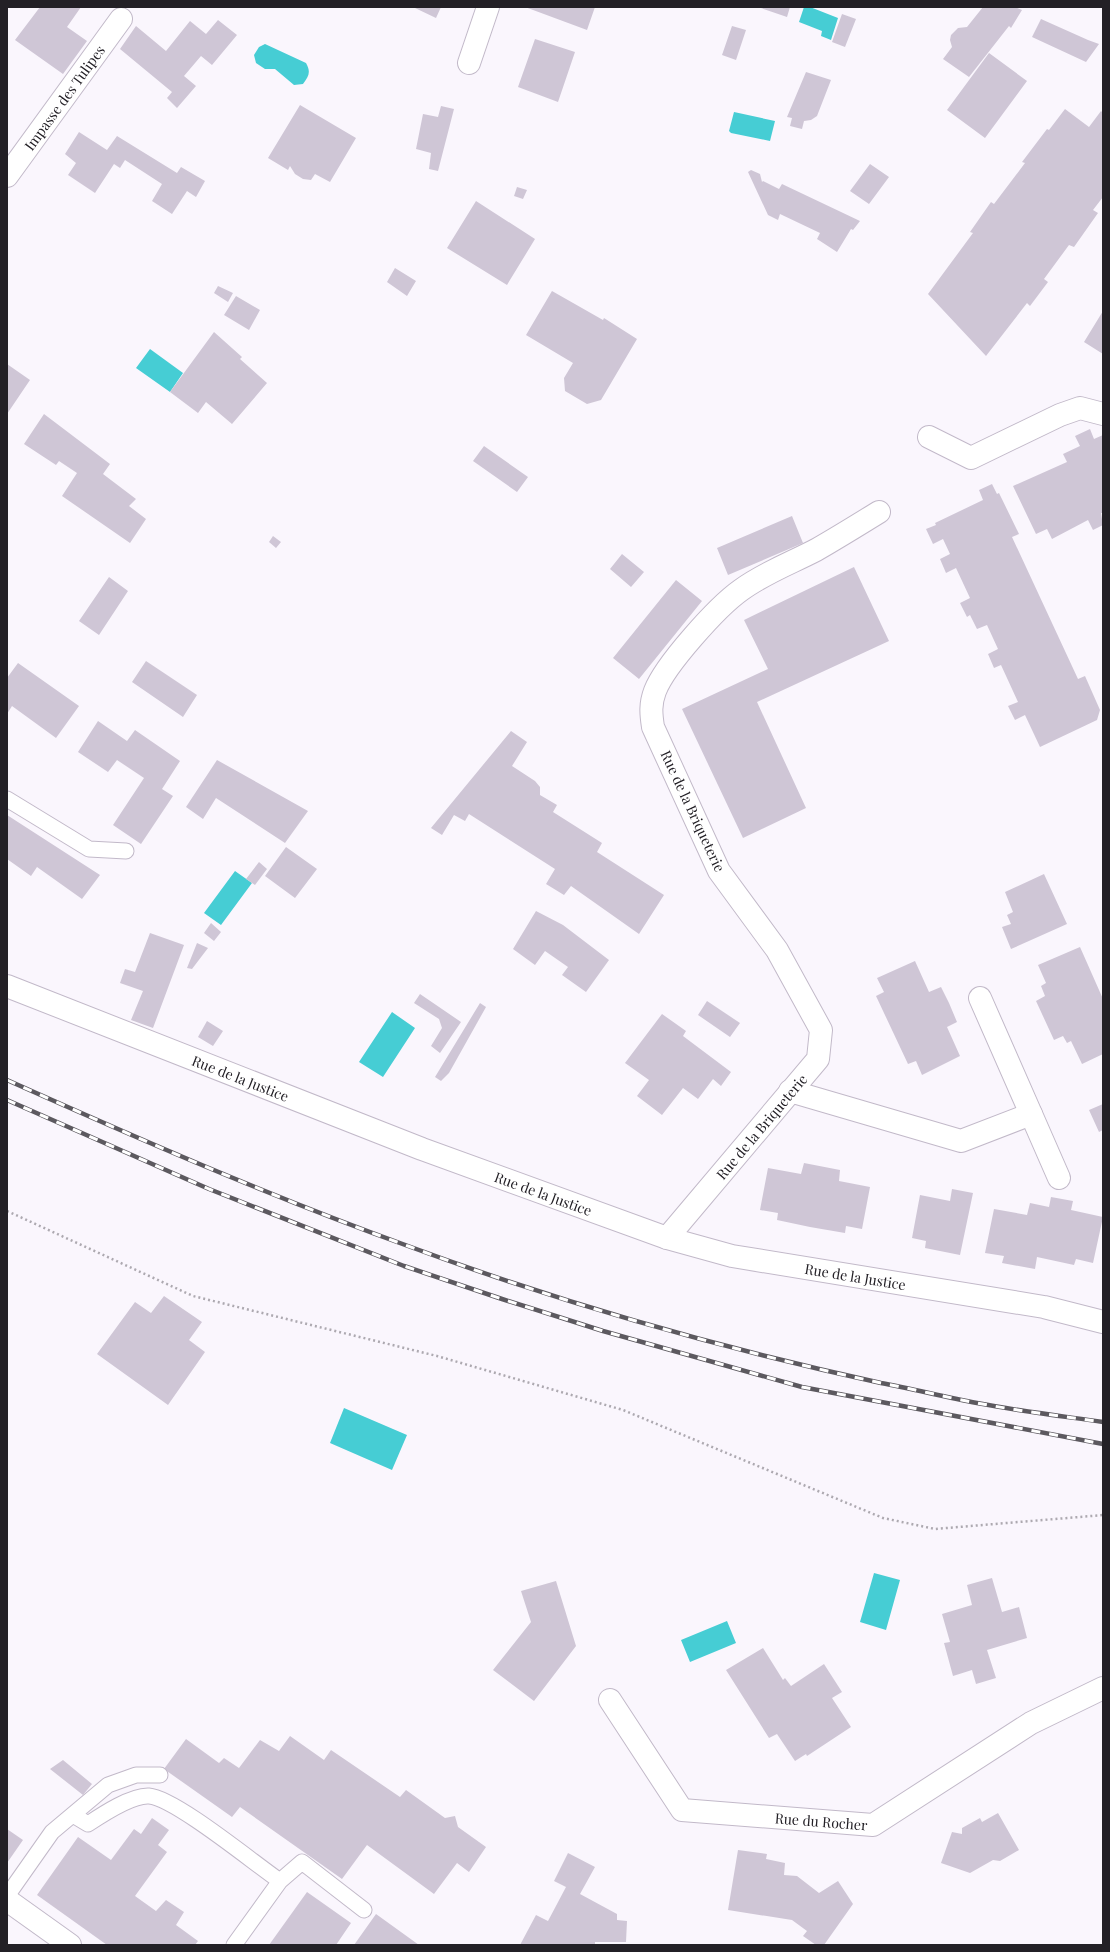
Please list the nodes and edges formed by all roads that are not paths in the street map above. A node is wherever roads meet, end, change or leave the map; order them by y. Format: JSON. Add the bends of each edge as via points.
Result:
{"nodes":[{"id":1,"x":488,"y":7,"type":"edge"},
{"id":2,"x":121,"y":18,"type":"dead end"},
{"id":3,"x":469,"y":63,"type":"dead end"},
{"id":4,"x":7,"y":176,"type":"edge"},
{"id":5,"x":1103,"y":414,"type":"edge"},
{"id":6,"x":929,"y":437,"type":"dead end"},
{"id":7,"x":879,"y":512,"type":"dead end"},
{"id":8,"x":7,"y":799,"type":"edge"},
{"id":9,"x":126,"y":851,"type":"dead end"},
{"id":10,"x":7,"y":986,"type":"edge"},
{"id":11,"x":980,"y":998,"type":"dead end"},
{"id":12,"x":790,"y":1091,"type":"junction"},
{"id":13,"x":1031,"y":1114,"type":"junction"},
{"id":14,"x":1059,"y":1178,"type":"dead end"},
{"id":15,"x":667,"y":1238,"type":"junction"},
{"id":16,"x":1103,"y":1322,"type":"edge"},
{"id":17,"x":1103,"y":1688,"type":"edge"},
{"id":18,"x":610,"y":1700,"type":"dead end"},
{"id":19,"x":160,"y":1775,"type":"dead end"},
{"id":20,"x":73,"y":1815,"type":"junction"},
{"id":21,"x":280,"y":1881,"type":"junction"},
{"id":22,"x":7,"y":1896,"type":"edge"},
{"id":23,"x":7,"y":1900,"type":"edge"},
{"id":24,"x":364,"y":1910,"type":"dead end"},
{"id":25,"x":70,"y":1945,"type":"edge"},
{"id":26,"x":234,"y":1945,"type":"edge"}],
"edges":[{"from":1,"to":3,"type":"street"},
{"from":2,"to":4,"type":"street","name":"Impasse des Tulipes"},
{"from":5,"to":6,"type":"street","via":[[1080,408],[1060,414],[971,458]]},
{"from":7,"to":12,"type":"street","name":"Rue de la Briqueterie","via":[[816,550],[740,590],[717,611],[666,669],[650,708],[653,727],[719,871],[777,950],[820,1030],[818,1059]]},
{"from":8,"to":9,"type":"lane","via":[[89,849]]},
{"from":10,"to":15,"type":"street","name":"Rue de la Justice","via":[[422,1149]]},
{"from":11,"to":13,"type":"street"},
{"from":12,"to":13,"type":"street","via":[[961,1141]]},
{"from":12,"to":15,"type":"street","name":"Rue de la Briqueterie"},
{"from":13,"to":14,"type":"street"},
{"from":15,"to":16,"type":"street","name":"Rue de la Justice","via":[[732,1256],[1044,1307]]},
{"from":17,"to":18,"type":"street","name":"Rue du Rocher","via":[[1031,1723],[873,1825],[682,1810]]},
{"from":19,"to":20,"type":"lane","via":[[136,1775],[108,1785]]},
{"from":20,"to":21,"type":"lane","via":[[88,1824],[126,1801],[149,1796],[175,1805]]},
{"from":20,"to":22,"type":"lane","via":[[52,1832]]},
{"from":21,"to":24,"type":"lane","via":[[302,1862]]},
{"from":21,"to":26,"type":"lane"},
{"from":23,"to":25,"type":"street"}]}
